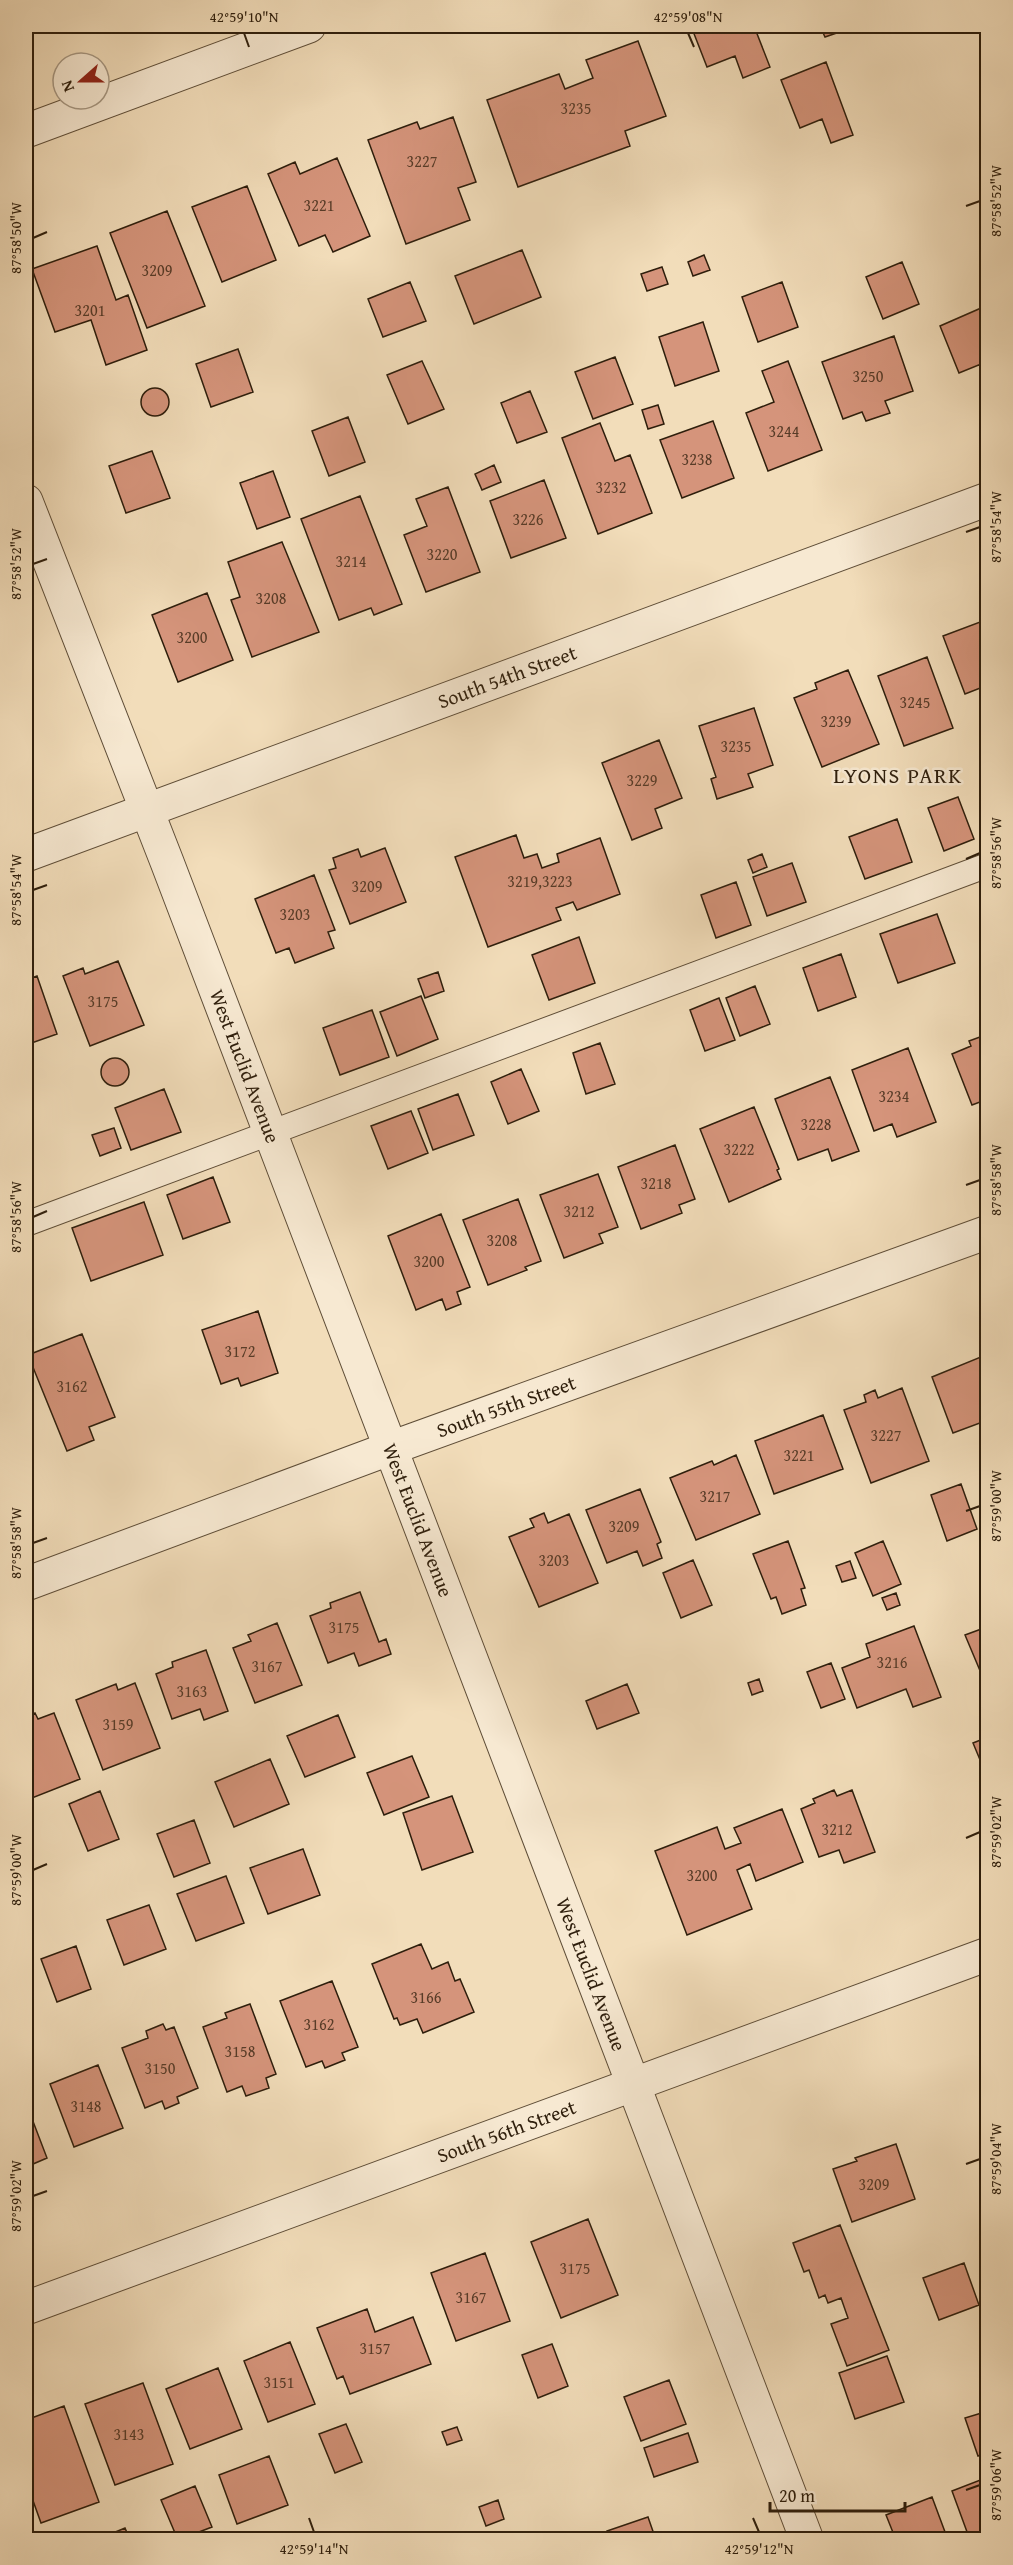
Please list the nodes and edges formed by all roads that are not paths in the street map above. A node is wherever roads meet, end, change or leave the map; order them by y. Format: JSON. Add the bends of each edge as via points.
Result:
{"nodes":[{"id":1,"x":309,"y":26,"type":"edge"},
{"id":2,"x":26,"y":131,"type":"edge"},
{"id":3,"x":987,"y":499,"type":"edge"},
{"id":4,"x":26,"y":501,"type":"edge"},
{"id":5,"x":147,"y":811,"type":"junction"},
{"id":6,"x":26,"y":855,"type":"edge"},
{"id":7,"x":987,"y":865,"type":"edge"},
{"id":8,"x":269,"y":1131,"type":"junction"},
{"id":9,"x":26,"y":1224,"type":"edge"},
{"id":10,"x":987,"y":1232,"type":"edge"},
{"id":11,"x":391,"y":1448,"type":"junction"},
{"id":12,"x":26,"y":1584,"type":"edge"},
{"id":13,"x":987,"y":1954,"type":"edge"},
{"id":14,"x":634,"y":2085,"type":"junction"},
{"id":15,"x":26,"y":2308,"type":"edge"},
{"id":16,"x":807,"y":2540,"type":"edge"}],
"edges":[{"from":1,"to":2,"type":"street"},
{"from":3,"to":5,"type":"street","name":"South 54th Street"},
{"from":4,"to":5,"type":"street","name":"West Euclid Avenue"},
{"from":5,"to":6,"type":"street","name":"South 54th Street"},
{"from":5,"to":8,"type":"street","name":"West Euclid Avenue"},
{"from":7,"to":8,"type":"lane"},
{"from":8,"to":9,"type":"lane"},
{"from":8,"to":11,"type":"street","name":"West Euclid Avenue"},
{"from":10,"to":11,"type":"street","name":"South 55th Street"},
{"from":11,"to":12,"type":"street","name":"South 55th Street"},
{"from":11,"to":14,"type":"street","name":"West Euclid Avenue"},
{"from":13,"to":14,"type":"street","name":"South 56th Street"},
{"from":14,"to":15,"type":"street","name":"South 56th Street"},
{"from":14,"to":16,"type":"street","name":"West Euclid Avenue"}]}
